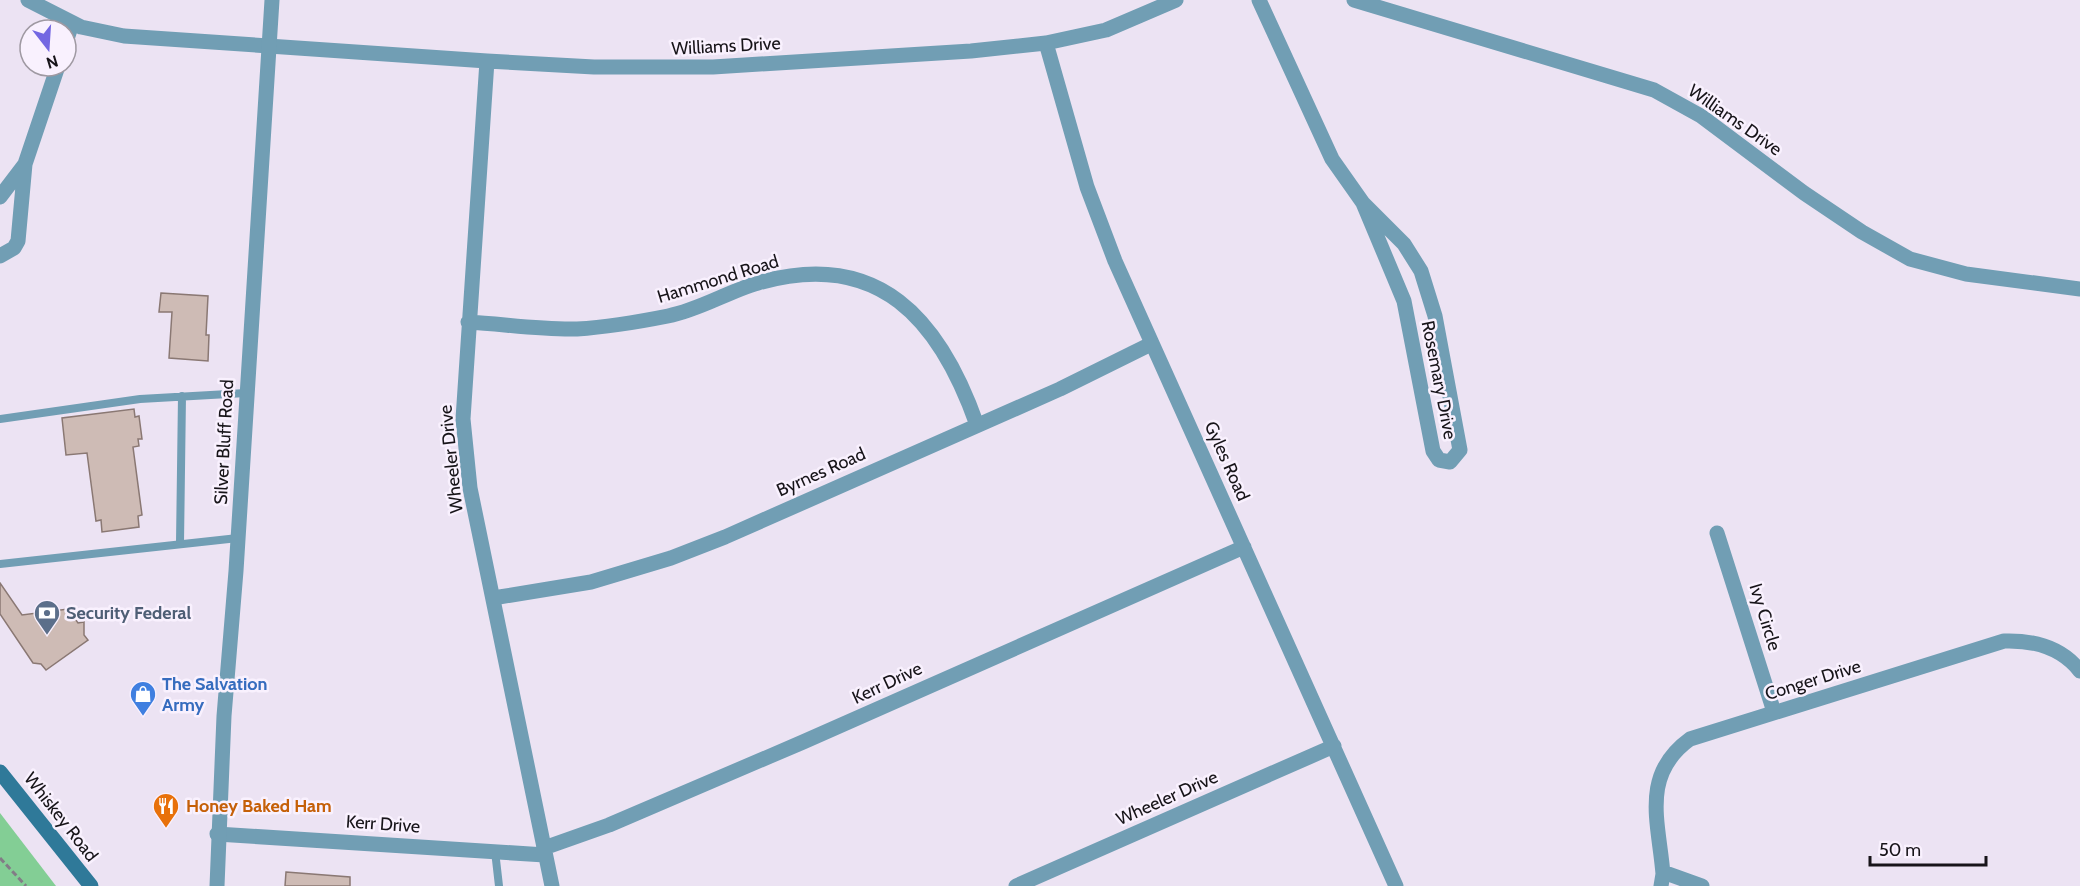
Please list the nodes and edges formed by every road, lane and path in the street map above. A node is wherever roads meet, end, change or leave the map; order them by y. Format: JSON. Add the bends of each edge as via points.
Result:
{"nodes":[{"id":1,"x":28,"y":0,"type":"edge"},
{"id":2,"x":272,"y":0,"type":"edge"},
{"id":3,"x":1176,"y":0,"type":"edge"},
{"id":4,"x":1259,"y":0,"type":"edge"},
{"id":5,"x":1354,"y":0,"type":"edge"},
{"id":6,"x":61,"y":18,"type":"edge"},
{"id":7,"x":78,"y":25,"type":"edge"},
{"id":8,"x":1046,"y":43,"type":"junction"},
{"id":9,"x":270,"y":45,"type":"junction"},
{"id":10,"x":487,"y":61,"type":"junction"},
{"id":11,"x":54,"y":78,"type":"edge"},
{"id":12,"x":25,"y":164,"type":"junction"},
{"id":13,"x":0,"y":197,"type":"edge"},
{"id":14,"x":1363,"y":203,"type":"junction"},
{"id":15,"x":0,"y":256,"type":"edge"},
{"id":16,"x":2080,"y":289,"type":"edge"},
{"id":17,"x":468,"y":322,"type":"junction"},
{"id":18,"x":1151,"y":344,"type":"junction"},
{"id":19,"x":246,"y":393,"type":"junction"},
{"id":20,"x":182,"y":396,"type":"junction"},
{"id":21,"x":0,"y":419,"type":"edge"},
{"id":22,"x":977,"y":425,"type":"junction"},
{"id":23,"x":1717,"y":533,"type":"dead end"},
{"id":24,"x":238,"y":538,"type":"junction"},
{"id":25,"x":180,"y":543,"type":"junction"},
{"id":26,"x":1244,"y":547,"type":"junction"},
{"id":27,"x":0,"y":564,"type":"edge"},
{"id":28,"x":493,"y":598,"type":"junction"},
{"id":29,"x":2080,"y":671,"type":"edge"},
{"id":30,"x":1774,"y":712,"type":"junction"},
{"id":31,"x":1334,"y":746,"type":"junction"},
{"id":32,"x":0,"y":772,"type":"edge"},
{"id":33,"x":217,"y":834,"type":"junction"},
{"id":34,"x":495,"y":851,"type":"junction"},
{"id":35,"x":545,"y":851,"type":"junction"},
{"id":36,"x":0,"y":858,"type":"edge"},
{"id":37,"x":1662,"y":879,"type":"edge"},
{"id":38,"x":26,"y":886,"type":"edge"},
{"id":39,"x":91,"y":886,"type":"edge"},
{"id":40,"x":217,"y":886,"type":"edge"},
{"id":41,"x":499,"y":886,"type":"edge"},
{"id":42,"x":552,"y":886,"type":"edge"},
{"id":43,"x":1016,"y":886,"type":"edge"},
{"id":44,"x":1396,"y":886,"type":"edge"},
{"id":45,"x":1702,"y":886,"type":"edge"}],
"edges":[{"from":1,"to":6,"type":"street","name":"Williams Drive"},
{"from":2,"to":9,"type":"street","name":"Silver Bluff Road"},
{"from":3,"to":8,"type":"street","name":"Williams Drive","via":[[1106,30]]},
{"from":4,"to":14,"type":"street","via":[[1332,159]]},
{"from":5,"to":16,"type":"street","name":"Williams Drive","via":[[1654,90],[1701,116],[1814,200],[1910,259],[1966,274]]},
{"from":7,"to":9,"type":"street","name":"Williams Drive","via":[[124,36]]},
{"from":8,"to":10,"type":"street","name":"Williams Drive","via":[[713,67],[594,67]]},
{"from":8,"to":18,"type":"street","name":"Gyles Road","via":[[1087,187]]},
{"from":9,"to":10,"type":"street","name":"Williams Drive"},
{"from":9,"to":19,"type":"street","name":"Silver Bluff Road"},
{"from":10,"to":17,"type":"street","name":"Wheeler Drive"},
{"from":11,"to":12,"type":"street"},
{"from":12,"to":13,"type":"street"},
{"from":12,"to":15,"type":"street","via":[[18,241]]},
{"from":14,"to":14,"type":"street","name":"Rosemary Drive","via":[[1404,301],[1433,451],[1439,460],[1450,462],[1460,450],[1429,292],[1414,257]]},
{"from":17,"to":22,"type":"street","name":"Hammond Road","via":[[575,329],[607,326],[672,315],[776,279],[833,275],[871,286],[918,316],[957,371]]},
{"from":17,"to":28,"type":"street","name":"Wheeler Drive","via":[[463,419],[470,488]]},
{"from":18,"to":22,"type":"street","name":"Byrnes Road"},
{"from":18,"to":26,"type":"street","name":"Gyles Road"},
{"from":19,"to":20,"type":"lane"},
{"from":19,"to":24,"type":"street","name":"Silver Bluff Road"},
{"from":20,"to":21,"type":"lane"},
{"from":20,"to":25,"type":"lane"},
{"from":22,"to":28,"type":"street","name":"Byrnes Road","via":[[671,558],[591,582]]},
{"from":23,"to":30,"type":"street","name":"Ivy Circle"},
{"from":24,"to":25,"type":"lane"},
{"from":24,"to":33,"type":"street","name":"Silver Bluff Road"},
{"from":25,"to":27,"type":"lane"},
{"from":26,"to":31,"type":"street","name":"Gyles Road"},
{"from":26,"to":35,"type":"street","name":"Kerr Drive","via":[[792,747]]},
{"from":28,"to":35,"type":"street","name":"Wheeler Drive"},
{"from":29,"to":30,"type":"street","name":"Conger Drive","via":[[2067,657],[2048,646],[2004,641]]},
{"from":30,"to":37,"type":"street","name":"Conger Drive","via":[[1690,738],[1672,754],[1657,785],[1655,800]]},
{"from":31,"to":43,"type":"street","name":"Wheeler Drive"},
{"from":31,"to":44,"type":"street","name":"Gyles Road"},
{"from":32,"to":39,"type":"main road","name":"Whiskey Road"},
{"from":33,"to":34,"type":"street","name":"Kerr Drive"},
{"from":33,"to":40,"type":"street","name":"Silver Bluff Road"},
{"from":34,"to":35,"type":"street","name":"Kerr Drive"},
{"from":34,"to":41,"type":"lane"},
{"from":35,"to":42,"type":"street","name":"Wheeler Drive"},
{"from":36,"to":38,"type":"path"},
{"from":37,"to":45,"type":"street"}]}
